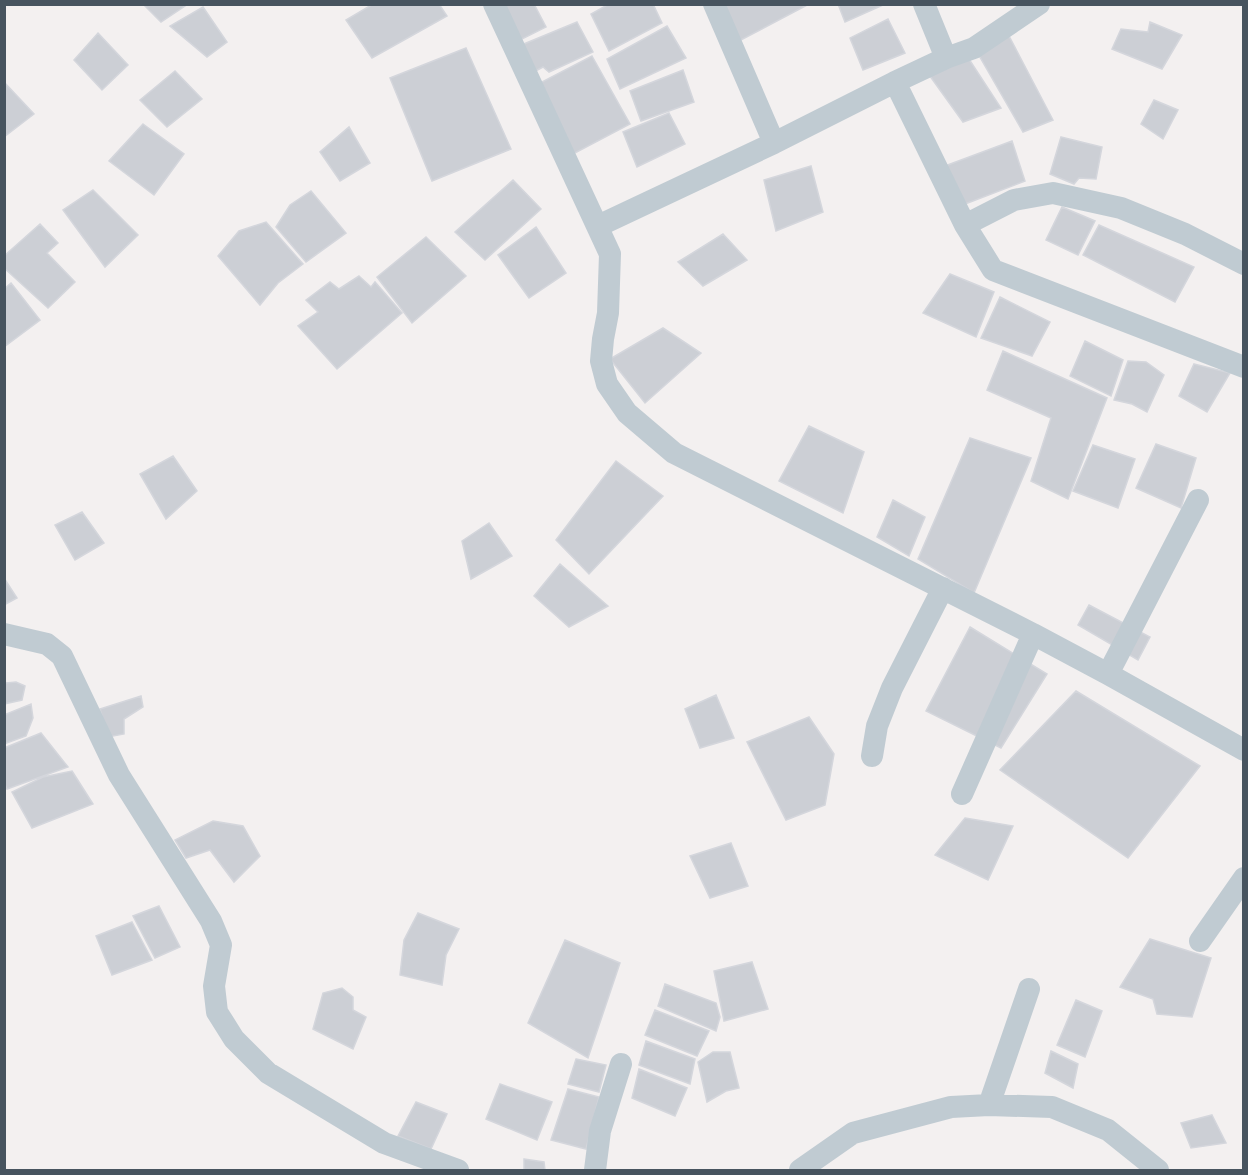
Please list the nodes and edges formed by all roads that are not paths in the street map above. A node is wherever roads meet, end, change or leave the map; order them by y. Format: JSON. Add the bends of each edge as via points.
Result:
{"nodes":[{"id":1,"x":494,"y":4,"type":"edge"},
{"id":2,"x":714,"y":4,"type":"edge"},
{"id":3,"x":924,"y":4,"type":"edge"},
{"id":4,"x":1039,"y":4,"type":"edge"},
{"id":5,"x":946,"y":58,"type":"junction"},
{"id":6,"x":895,"y":82,"type":"junction"},
{"id":7,"x":774,"y":143,"type":"junction"},
{"id":8,"x":598,"y":225,"type":"junction"},
{"id":9,"x":965,"y":225,"type":"junction"},
{"id":10,"x":1244,"y":264,"type":"edge"},
{"id":11,"x":1244,"y":367,"type":"edge"},
{"id":12,"x":1198,"y":500,"type":"dead end"},
{"id":13,"x":943,"y":588,"type":"junction"},
{"id":14,"x":4,"y":634,"type":"edge"},
{"id":15,"x":1033,"y":634,"type":"junction"},
{"id":16,"x":1108,"y":674,"type":"junction"},
{"id":17,"x":1244,"y":750,"type":"edge"},
{"id":18,"x":872,"y":756,"type":"dead end"},
{"id":19,"x":962,"y":794,"type":"dead end"},
{"id":20,"x":1244,"y":878,"type":"edge"},
{"id":21,"x":1200,"y":942,"type":"dead end"},
{"id":22,"x":1029,"y":989,"type":"dead end"},
{"id":23,"x":621,"y":1064,"type":"dead end"},
{"id":24,"x":989,"y":1105,"type":"junction"},
{"id":25,"x":458,"y":1170,"type":"edge"},
{"id":26,"x":595,"y":1170,"type":"edge"},
{"id":27,"x":800,"y":1170,"type":"edge"},
{"id":28,"x":1158,"y":1170,"type":"edge"}],
"edges":[{"from":1,"to":8,"type":"street"},
{"from":2,"to":7,"type":"street"},
{"from":3,"to":5,"type":"street"},
{"from":4,"to":5,"type":"street","via":[[974,48]]},
{"from":5,"to":6,"type":"street"},
{"from":6,"to":7,"type":"street"},
{"from":6,"to":9,"type":"street"},
{"from":7,"to":8,"type":"street"},
{"from":8,"to":13,"type":"street","via":[[610,254],[601,362],[607,384],[627,413],[674,453]]},
{"from":9,"to":10,"type":"street","via":[[1014,200],[1053,193],[1120,208],[1185,234]]},
{"from":9,"to":11,"type":"street","via":[[993,270]]},
{"from":12,"to":16,"type":"street"},
{"from":13,"to":15,"type":"street"},
{"from":13,"to":18,"type":"street","via":[[892,688],[877,726]]},
{"from":14,"to":25,"type":"street","via":[[46,644],[62,656],[119,775],[211,921],[221,945],[214,986],[218,1012],[234,1039],[268,1073],[384,1143]]},
{"from":15,"to":16,"type":"street"},
{"from":15,"to":19,"type":"street"},
{"from":16,"to":17,"type":"street"},
{"from":20,"to":21,"type":"street"},
{"from":22,"to":24,"type":"street"},
{"from":23,"to":26,"type":"street","via":[[600,1131]]},
{"from":24,"to":27,"type":"street","via":[[951,1107],[853,1132]]},
{"from":24,"to":28,"type":"street","via":[[1052,1107],[1108,1130]]}]}
